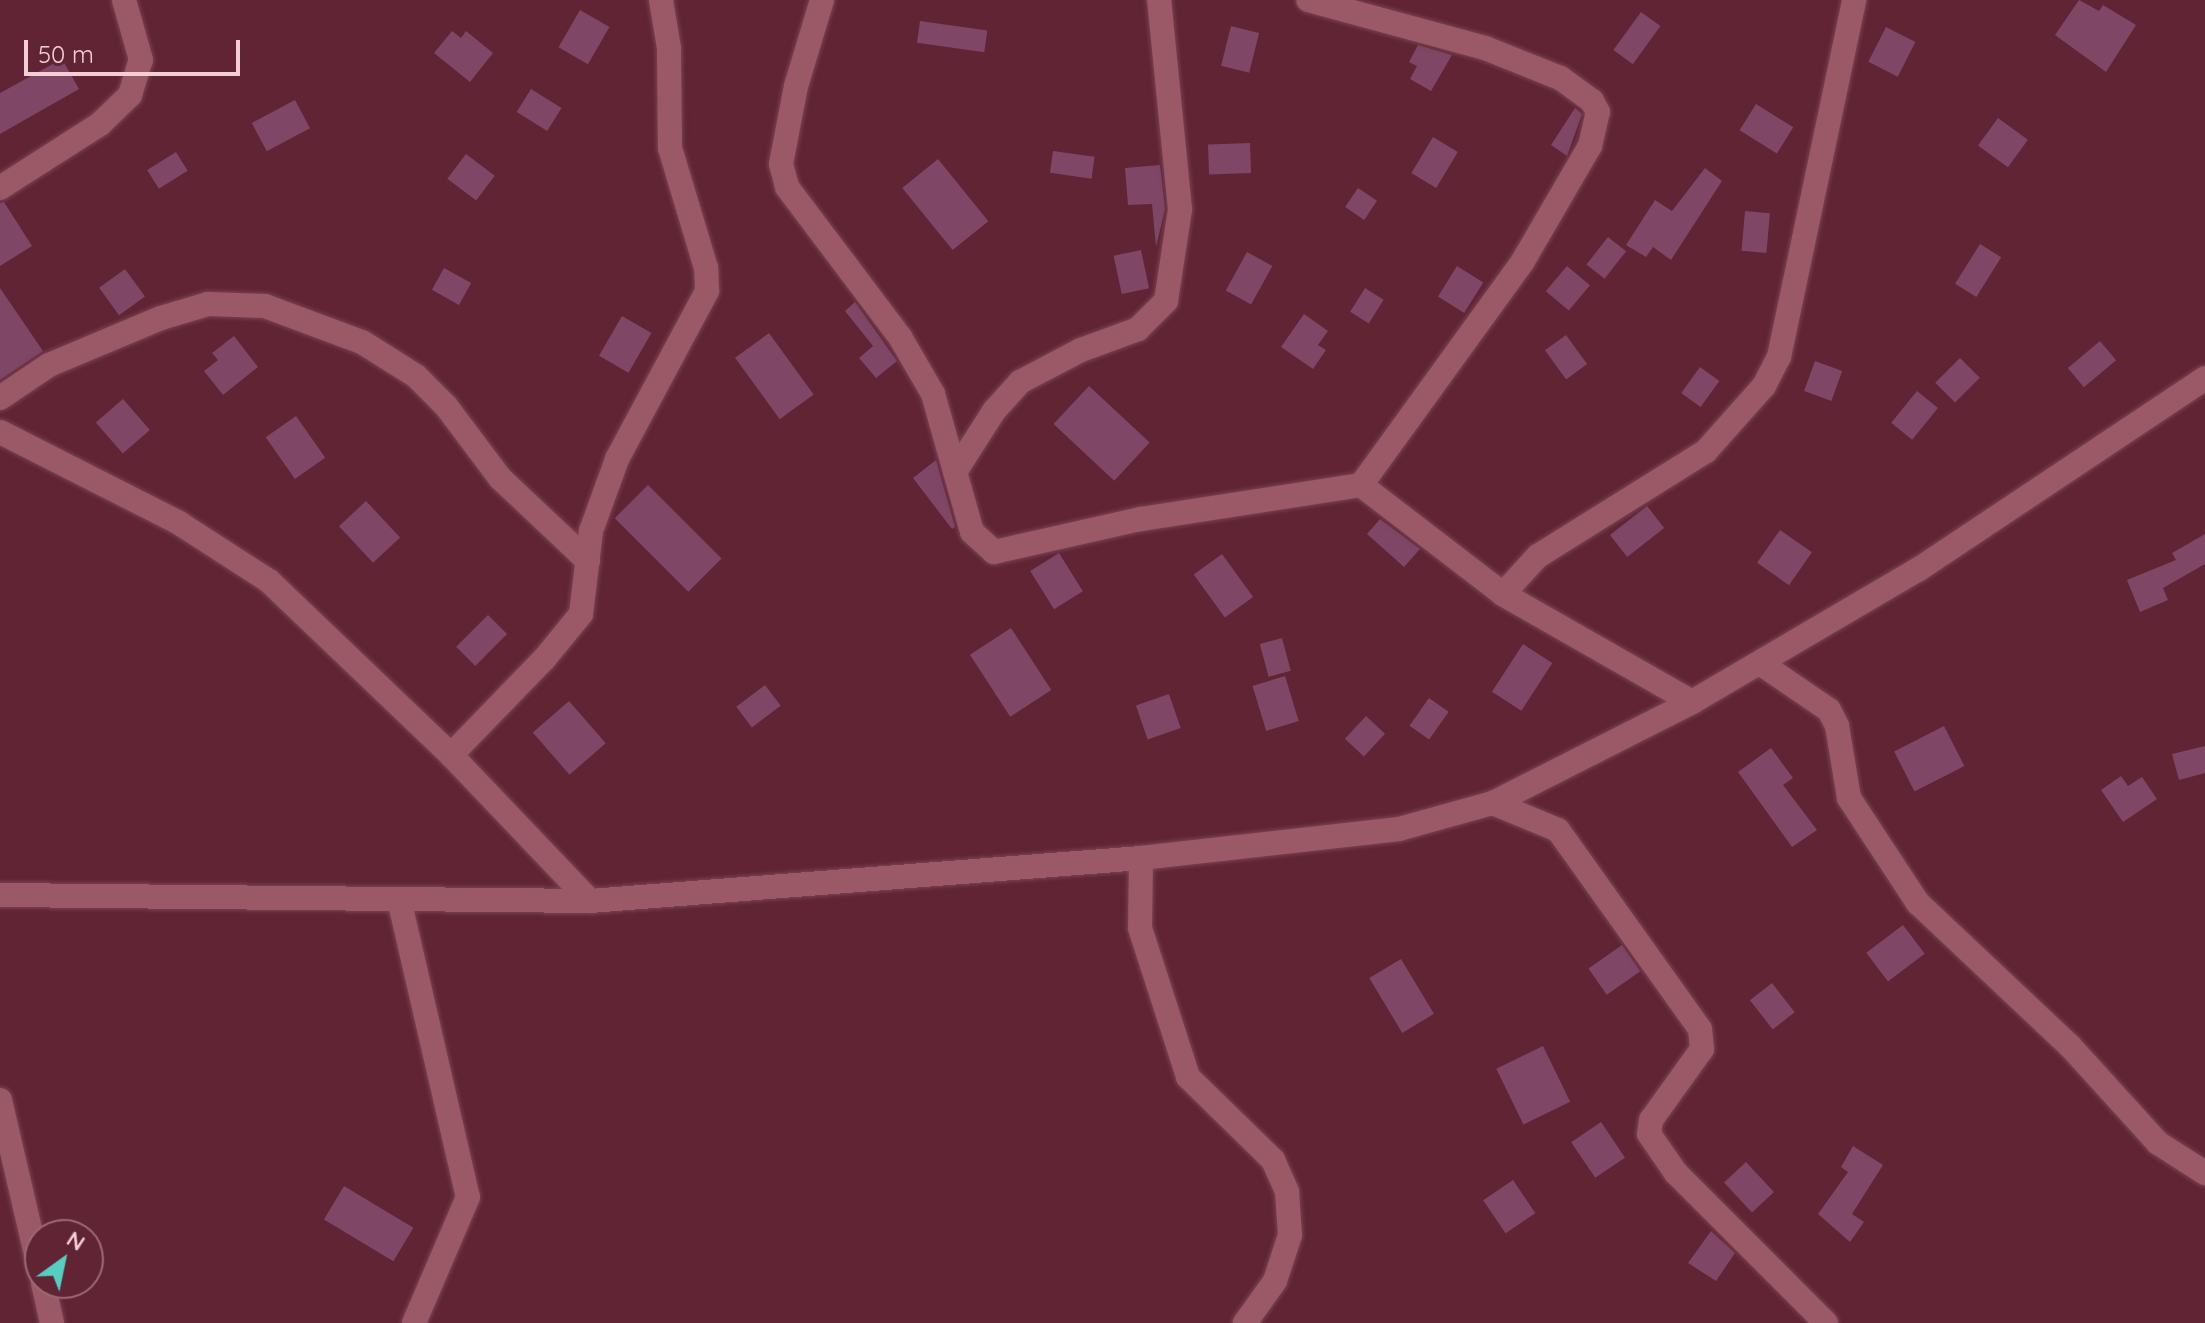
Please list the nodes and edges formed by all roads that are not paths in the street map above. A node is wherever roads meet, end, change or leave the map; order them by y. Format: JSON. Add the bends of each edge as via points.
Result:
{"nodes":[{"id":1,"x":124,"y":0,"type":"edge"},
{"id":2,"x":661,"y":0,"type":"edge"},
{"id":3,"x":822,"y":0,"type":"edge"},
{"id":4,"x":1159,"y":0,"type":"edge"},
{"id":5,"x":1308,"y":0,"type":"edge"},
{"id":6,"x":1854,"y":0,"type":"edge"},
{"id":7,"x":0,"y":188,"type":"edge"},
{"id":8,"x":2205,"y":378,"type":"edge"},
{"id":9,"x":0,"y":398,"type":"edge"},
{"id":10,"x":0,"y":432,"type":"edge"},
{"id":11,"x":955,"y":472,"type":"junction"},
{"id":12,"x":1361,"y":485,"type":"junction"},
{"id":13,"x":588,"y":561,"type":"junction"},
{"id":14,"x":1503,"y":594,"type":"junction"},
{"id":15,"x":1760,"y":663,"type":"junction"},
{"id":16,"x":1692,"y":702,"type":"junction"},
{"id":17,"x":451,"y":755,"type":"junction"},
{"id":18,"x":1493,"y":803,"type":"junction"},
{"id":19,"x":1141,"y":858,"type":"junction"},
{"id":20,"x":0,"y":895,"type":"edge"},
{"id":21,"x":399,"y":899,"type":"junction"},
{"id":22,"x":590,"y":901,"type":"junction"},
{"id":23,"x":0,"y":1100,"type":"edge"},
{"id":24,"x":2205,"y":1173,"type":"edge"},
{"id":25,"x":28,"y":1219,"type":"edge"},
{"id":26,"x":47,"y":1299,"type":"edge"},
{"id":27,"x":52,"y":1323,"type":"edge"},
{"id":28,"x":414,"y":1323,"type":"edge"},
{"id":29,"x":1245,"y":1323,"type":"edge"},
{"id":30,"x":1826,"y":1323,"type":"edge"}],
"edges":[{"from":1,"to":7,"type":"street","via":[[141,60],[130,95],[100,124]]},
{"from":2,"to":13,"type":"street","via":[[669,48],[670,148],[706,268],[707,291],[617,459],[591,531]]},
{"from":3,"to":11,"type":"street","via":[[796,86],[781,164],[787,187],[900,337],[933,394]]},
{"from":4,"to":11,"type":"street","via":[[1180,209],[1166,301],[1138,329],[1081,350],[1020,382],[994,411]]},
{"from":5,"to":12,"type":"street","via":[[1528,63],[1560,78],[1592,101],[1598,112],[1590,146],[1523,261]]},
{"from":6,"to":14,"type":"street","via":[[1779,357],[1764,386],[1706,451],[1538,556]]},
{"from":8,"to":15,"type":"street","via":[[1919,569]]},
{"from":9,"to":13,"type":"street","via":[[49,365],[161,318],[208,304],[265,306],[362,342],[416,376],[446,406],[500,478]]},
{"from":10,"to":17,"type":"street","via":[[227,550],[269,581]]},
{"from":11,"to":12,"type":"street","via":[[972,532],[994,552],[1141,519]]},
{"from":12,"to":14,"type":"street"},
{"from":13,"to":17,"type":"street","via":[[581,614]]},
{"from":14,"to":16,"type":"street"},
{"from":15,"to":16,"type":"street"},
{"from":15,"to":24,"type":"street","via":[[1829,710],[1837,726],[1849,798],[1918,903],[2070,1046],[2158,1143]]},
{"from":16,"to":18,"type":"street"},
{"from":17,"to":22,"type":"street"},
{"from":18,"to":19,"type":"street","via":[[1399,829]]},
{"from":18,"to":30,"type":"street","via":[[1558,830],[1700,1029],[1702,1049],[1651,1120],[1649,1134],[1676,1173]]},
{"from":19,"to":22,"type":"street"},
{"from":19,"to":29,"type":"street","via":[[1140,928],[1188,1077],[1273,1160],[1287,1192],[1290,1235],[1275,1281]]},
{"from":20,"to":21,"type":"street"},
{"from":21,"to":22,"type":"street"},
{"from":21,"to":28,"type":"street","via":[[468,1197]]},
{"from":23,"to":25,"type":"street"},
{"from":26,"to":27,"type":"street"}]}
